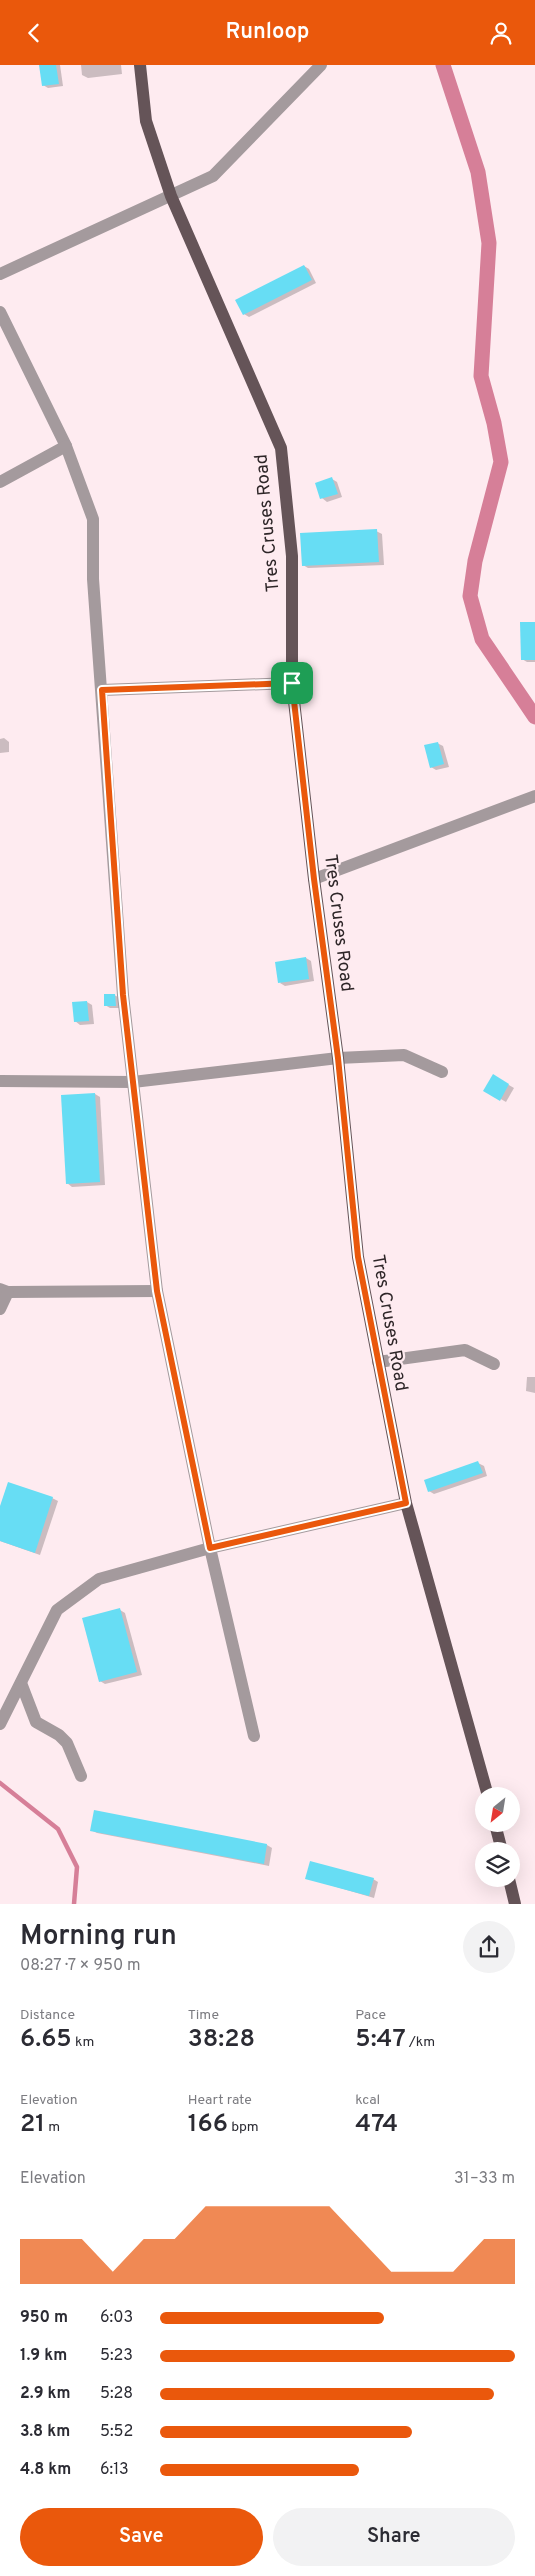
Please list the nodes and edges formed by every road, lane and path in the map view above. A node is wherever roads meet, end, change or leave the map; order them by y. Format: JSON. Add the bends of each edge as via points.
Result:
{"nodes":[{"id":1,"x":140,"y":65,"type":"edge"},
{"id":2,"x":321,"y":65,"type":"edge"},
{"id":3,"x":170,"y":196,"type":"junction"},
{"id":4,"x":0,"y":274,"type":"edge"},
{"id":5,"x":0,"y":311,"type":"edge"},
{"id":6,"x":66,"y":446,"type":"junction"},
{"id":7,"x":0,"y":482,"type":"edge"},
{"id":8,"x":292,"y":683,"type":"junction"},
{"id":9,"x":102,"y":690,"type":"junction"},
{"id":10,"x":535,"y":796,"type":"edge"},
{"id":11,"x":314,"y":879,"type":"junction"},
{"id":12,"x":338,"y":1058,"type":"junction"},
{"id":13,"x":442,"y":1072,"type":"dead end"},
{"id":14,"x":0,"y":1081,"type":"edge"},
{"id":15,"x":133,"y":1082,"type":"junction"},
{"id":16,"x":4,"y":1291,"type":"edge"},
{"id":17,"x":157,"y":1291,"type":"junction"},
{"id":18,"x":0,"y":1309,"type":"edge"},
{"id":19,"x":378,"y":1363,"type":"junction"},
{"id":20,"x":494,"y":1364,"type":"dead end"},
{"id":21,"x":406,"y":1503,"type":"junction"},
{"id":22,"x":210,"y":1548,"type":"junction"},
{"id":23,"x":21,"y":1683,"type":"junction"},
{"id":24,"x":0,"y":1724,"type":"edge"},
{"id":25,"x":254,"y":1736,"type":"dead end"},
{"id":26,"x":81,"y":1776,"type":"dead end"},
{"id":27,"x":485,"y":1787,"type":"edge"},
{"id":28,"x":511,"y":1887,"type":"edge"},
{"id":29,"x":515,"y":1903,"type":"edge"}],
"edges":[{"from":1,"to":3,"type":"main road","name":"Tres Cruses Road","via":[[146,121]]},
{"from":2,"to":3,"type":"street","via":[[213,176]]},
{"from":3,"to":4,"type":"street"},
{"from":3,"to":8,"type":"main road","name":"Tres Cruses Road","via":[[281,448],[292,556]]},
{"from":5,"to":6,"type":"street"},
{"from":6,"to":7,"type":"street"},
{"from":6,"to":9,"type":"street","via":[[93,519],[93,579]]},
{"from":8,"to":9,"type":"street"},
{"from":8,"to":11,"type":"main road","name":"Tres Cruses Road"},
{"from":9,"to":15,"type":"street","via":[[123,995]]},
{"from":10,"to":11,"type":"street"},
{"from":11,"to":12,"type":"main road","name":"Tres Cruses Road"},
{"from":12,"to":13,"type":"street","via":[[404,1055]]},
{"from":12,"to":15,"type":"street"},
{"from":12,"to":19,"type":"main road","name":"Tres Cruses Road","via":[[358,1257]]},
{"from":14,"to":15,"type":"street"},
{"from":15,"to":17,"type":"street"},
{"from":16,"to":17,"type":"street"},
{"from":16,"to":18,"type":"street"},
{"from":17,"to":22,"type":"street"},
{"from":19,"to":20,"type":"street","via":[[465,1350]]},
{"from":19,"to":21,"type":"main road","name":"Tres Cruses Road"},
{"from":21,"to":22,"type":"street"},
{"from":21,"to":27,"type":"main road","name":"Tres Cruses Road"},
{"from":22,"to":23,"type":"street","via":[[99,1579],[57,1610]]},
{"from":22,"to":25,"type":"street"},
{"from":23,"to":24,"type":"street"},
{"from":23,"to":26,"type":"street","via":[[36,1722],[68,1743]]},
{"from":28,"to":29,"type":"main road"}]}
